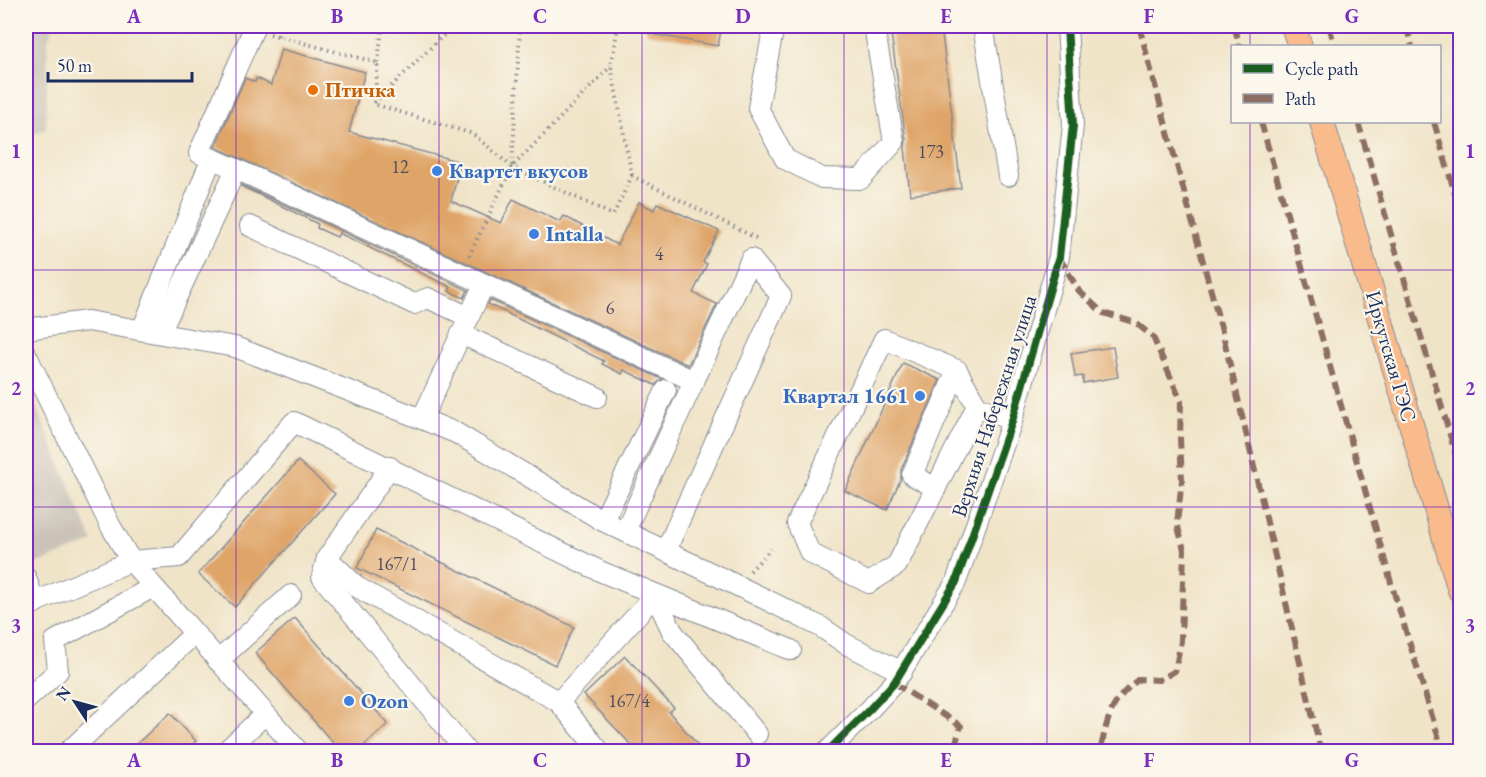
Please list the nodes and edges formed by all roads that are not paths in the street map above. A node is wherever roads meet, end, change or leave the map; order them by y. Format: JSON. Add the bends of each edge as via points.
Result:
{"nodes":[{"id":1,"x":774,"y":26,"type":"edge"},
{"id":2,"x":874,"y":26,"type":"edge"},
{"id":3,"x":983,"y":26,"type":"edge"},
{"id":4,"x":1067,"y":26,"type":"edge"},
{"id":5,"x":1293,"y":26,"type":"edge"},
{"id":6,"x":255,"y":27,"type":"edge"},
{"id":7,"x":1300,"y":45,"type":"edge"},
{"id":8,"x":1322,"y":123,"type":"edge"},
{"id":9,"x":236,"y":169,"type":"junction"},
{"id":10,"x":207,"y":170,"type":"dead end"},
{"id":11,"x":1008,"y":176,"type":"dead end"},
{"id":12,"x":250,"y":226,"type":"dead end"},
{"id":13,"x":484,"y":284,"type":"junction"},
{"id":14,"x":465,"y":326,"type":"junction"},
{"id":15,"x":26,"y":329,"type":"edge"},
{"id":16,"x":151,"y":332,"type":"junction"},
{"id":17,"x":26,"y":354,"type":"edge"},
{"id":18,"x":957,"y":370,"type":"junction"},
{"id":19,"x":694,"y":381,"type":"junction"},
{"id":20,"x":666,"y":390,"type":"dead end"},
{"id":21,"x":597,"y":397,"type":"dead end"},
{"id":22,"x":977,"y":406,"type":"junction"},
{"id":23,"x":422,"y":419,"type":"junction"},
{"id":24,"x":1012,"y":421,"type":"junction"},
{"id":25,"x":390,"y":467,"type":"junction"},
{"id":26,"x":936,"y":488,"type":"junction"},
{"id":27,"x":603,"y":521,"type":"junction"},
{"id":28,"x":625,"y":531,"type":"junction"},
{"id":29,"x":666,"y":550,"type":"junction"},
{"id":30,"x":327,"y":558,"type":"junction"},
{"id":31,"x":131,"y":561,"type":"junction"},
{"id":32,"x":26,"y":578,"type":"edge"},
{"id":33,"x":153,"y":587,"type":"junction"},
{"id":34,"x":1461,"y":590,"type":"edge"},
{"id":35,"x":291,"y":595,"type":"dead end"},
{"id":36,"x":655,"y":595,"type":"junction"},
{"id":37,"x":29,"y":605,"type":"edge"},
{"id":38,"x":194,"y":634,"type":"junction"},
{"id":39,"x":791,"y":650,"type":"dead end"},
{"id":40,"x":218,"y":661,"type":"junction"},
{"id":41,"x":902,"y":672,"type":"junction"},
{"id":42,"x":26,"y":700,"type":"edge"},
{"id":43,"x":559,"y":702,"type":"junction"},
{"id":44,"x":265,"y":714,"type":"junction"},
{"id":45,"x":757,"y":734,"type":"dead end"},
{"id":46,"x":68,"y":752,"type":"edge"},
{"id":47,"x":225,"y":752,"type":"edge"},
{"id":48,"x":299,"y":752,"type":"edge"},
{"id":49,"x":467,"y":752,"type":"edge"},
{"id":50,"x":598,"y":752,"type":"edge"},
{"id":51,"x":827,"y":752,"type":"edge"}],
"edges":[{"from":1,"to":2,"type":"street","via":[[758,108],[785,159],[822,178],[861,179],[894,142]]},
{"from":3,"to":11,"type":"street"},
{"from":4,"to":24,"type":"street","name":"Верхняя Набережная улица","via":[[1073,125],[1059,257]]},
{"from":5,"to":7,"type":"main road"},
{"from":6,"to":9,"type":"street","via":[[199,153]]},
{"from":8,"to":34,"type":"main road","name":"Иркутская ГЭС"},
{"from":9,"to":13,"type":"street"},
{"from":9,"to":16,"type":"street"},
{"from":10,"to":16,"type":"street"},
{"from":12,"to":14,"type":"street","via":[[414,304],[428,298]]},
{"from":13,"to":14,"type":"street"},
{"from":13,"to":19,"type":"street"},
{"from":14,"to":21,"type":"street"},
{"from":14,"to":23,"type":"street"},
{"from":15,"to":16,"type":"street","via":[[88,321]]},
{"from":16,"to":23,"type":"street","via":[[235,347]]},
{"from":17,"to":31,"type":"street"},
{"from":18,"to":22,"type":"street"},
{"from":18,"to":26,"type":"street","via":[[912,475]]},
{"from":18,"to":26,"type":"street","via":[[884,339],[797,523],[810,553],[869,582],[897,565]]},
{"from":19,"to":28,"type":"street"},
{"from":19,"to":29,"type":"street","via":[[751,259],[781,296]]},
{"from":20,"to":27,"type":"street"},
{"from":22,"to":24,"type":"street"},
{"from":22,"to":26,"type":"street"},
{"from":23,"to":27,"type":"street","via":[[456,433]]},
{"from":24,"to":41,"type":"street","name":"Верхняя Набережная улица","via":[[956,582]]},
{"from":25,"to":30,"type":"street"},
{"from":25,"to":31,"type":"street","via":[[294,422],[179,557]]},
{"from":25,"to":36,"type":"street"},
{"from":27,"to":28,"type":"street"},
{"from":28,"to":29,"type":"street"},
{"from":29,"to":41,"type":"street"},
{"from":30,"to":43,"type":"street","via":[[357,587]]},
{"from":30,"to":49,"type":"street","via":[[322,577]]},
{"from":31,"to":33,"type":"street"},
{"from":31,"to":37,"type":"street"},
{"from":32,"to":37,"type":"street"},
{"from":33,"to":38,"type":"street"},
{"from":33,"to":42,"type":"street","via":[[56,641],[58,671]]},
{"from":35,"to":40,"type":"street"},
{"from":36,"to":39,"type":"street"},
{"from":36,"to":43,"type":"street"},
{"from":36,"to":45,"type":"street","via":[[672,631]]},
{"from":38,"to":40,"type":"street"},
{"from":38,"to":46,"type":"street"},
{"from":40,"to":44,"type":"street"},
{"from":41,"to":51,"type":"street","name":"Верхняя Набережная улица"},
{"from":43,"to":50,"type":"street"},
{"from":44,"to":47,"type":"street"},
{"from":44,"to":48,"type":"street"}]}
